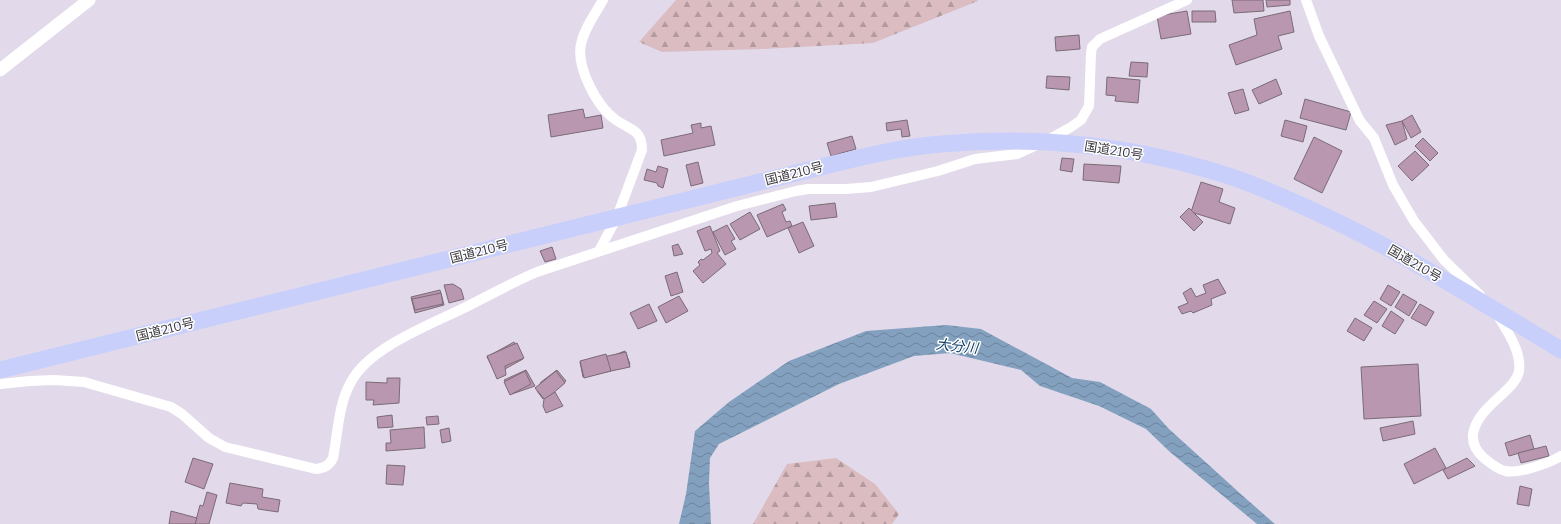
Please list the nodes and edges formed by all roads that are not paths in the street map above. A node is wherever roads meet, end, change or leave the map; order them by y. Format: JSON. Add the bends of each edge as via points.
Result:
{"nodes":[{"id":1,"x":89,"y":0,"type":"edge"},
{"id":2,"x":603,"y":0,"type":"edge"},
{"id":3,"x":1187,"y":0,"type":"edge"},
{"id":4,"x":1306,"y":0,"type":"edge"},
{"id":5,"x":0,"y":70,"type":"edge"},
{"id":6,"x":1046,"y":141,"type":"junction"},
{"id":7,"x":617,"y":217,"type":"junction"},
{"id":8,"x":599,"y":251,"type":"junction"},
{"id":9,"x":1494,"y":310,"type":"junction"},
{"id":10,"x":1561,"y":350,"type":"edge"},
{"id":11,"x":0,"y":370,"type":"edge"},
{"id":12,"x":0,"y":384,"type":"edge"},
{"id":13,"x":1561,"y":456,"type":"edge"}],
"edges":[{"from":1,"to":5,"type":"street"},
{"from":2,"to":7,"type":"street","via":[[584,34],[581,45],[584,73],[610,115],[634,130],[642,144]]},
{"from":3,"to":6,"type":"street","via":[[1095,43],[1091,54],[1089,106],[1086,113],[1071,127]]},
{"from":4,"to":9,"type":"street","via":[[1319,36],[1352,105],[1360,121],[1374,138],[1387,173],[1406,209],[1444,260]]},
{"from":6,"to":7,"type":"highway","name":"国道210号","via":[[978,141],[913,147],[797,172]]},
{"from":6,"to":8,"type":"street","via":[[1017,154],[975,159],[871,187],[796,191],[737,206]]},
{"from":6,"to":9,"type":"highway","name":"国道210号","via":[[1124,151],[1192,166],[1275,193],[1397,252]]},
{"from":7,"to":8,"type":"street"},
{"from":7,"to":11,"type":"highway","name":"国道210号"},
{"from":8,"to":12,"type":"street","via":[[514,282],[373,356],[350,382],[343,402],[333,458],[328,465],[320,469],[225,447],[209,438],[171,406],[92,383],[54,380]]},
{"from":9,"to":10,"type":"highway","name":"国道210号"},
{"from":9,"to":13,"type":"street","via":[[1513,344],[1519,362],[1518,373],[1513,383],[1490,404],[1476,424],[1473,434],[1474,446],[1492,464],[1505,471],[1518,471]]}]}
